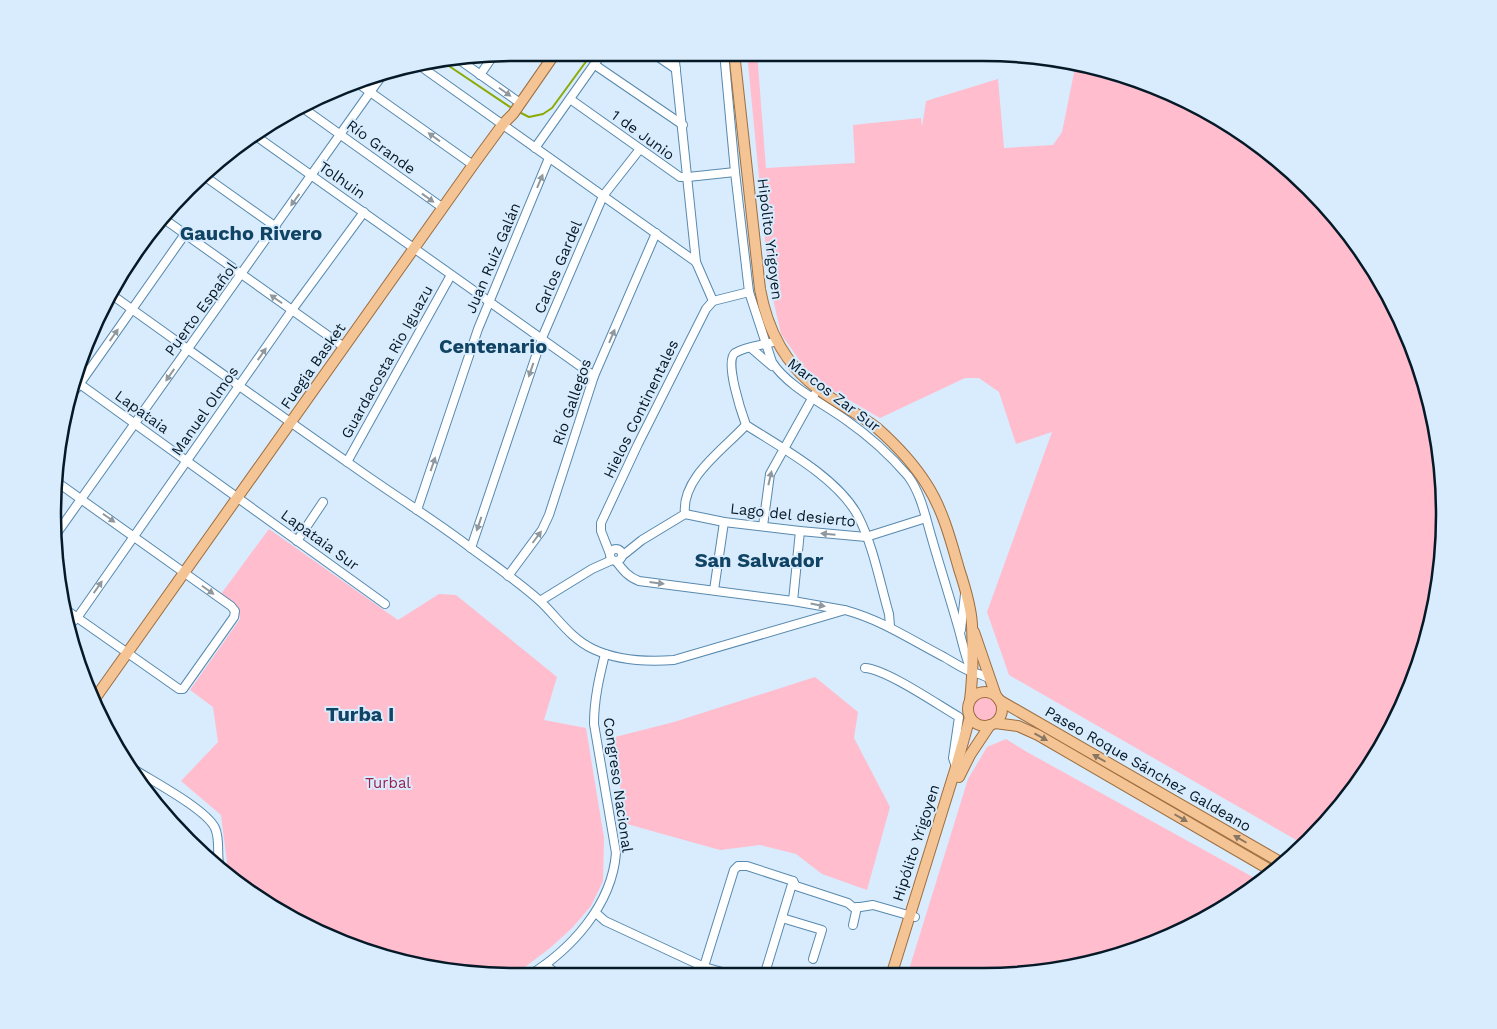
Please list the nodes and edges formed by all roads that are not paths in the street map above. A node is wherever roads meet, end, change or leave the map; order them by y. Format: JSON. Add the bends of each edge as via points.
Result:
{"nodes":[{"id":1,"x":550,"y":61,"type":"edge"},
{"id":2,"x":597,"y":61,"type":"edge"},
{"id":3,"x":664,"y":61,"type":"edge"},
{"id":4,"x":675,"y":61,"type":"edge"},
{"id":5,"x":725,"y":61,"type":"edge"},
{"id":6,"x":735,"y":61,"type":"edge"},
{"id":7,"x":489,"y":62,"type":"edge"},
{"id":8,"x":464,"y":64,"type":"edge"},
{"id":9,"x":594,"y":65,"type":"junction"},
{"id":10,"x":676,"y":69,"type":"junction"},
{"id":11,"x":426,"y":70,"type":"edge"},
{"id":12,"x":480,"y":75,"type":"junction"},
{"id":13,"x":377,"y":83,"type":"edge"},
{"id":14,"x":364,"y":87,"type":"edge"},
{"id":15,"x":371,"y":92,"type":"junction"},
{"id":16,"x":570,"y":99,"type":"junction"},
{"id":17,"x":520,"y":103,"type":"junction"},
{"id":18,"x":308,"y":111,"type":"edge"},
{"id":19,"x":503,"y":124,"type":"junction"},
{"id":20,"x":683,"y":125,"type":"junction"},
{"id":21,"x":341,"y":134,"type":"junction"},
{"id":22,"x":261,"y":139,"type":"edge"},
{"id":23,"x":535,"y":148,"type":"junction"},
{"id":24,"x":640,"y":149,"type":"junction"},
{"id":25,"x":549,"y":158,"type":"junction"},
{"id":26,"x":473,"y":165,"type":"junction"},
{"id":27,"x":735,"y":172,"type":"junction"},
{"id":28,"x":312,"y":176,"type":"junction"},
{"id":29,"x":688,"y":177,"type":"junction"},
{"id":30,"x":210,"y":180,"type":"edge"},
{"id":31,"x":603,"y":196,"type":"junction"},
{"id":32,"x":443,"y":208,"type":"junction"},
{"id":33,"x":364,"y":212,"type":"junction"},
{"id":34,"x":169,"y":222,"type":"edge"},
{"id":35,"x":276,"y":227,"type":"junction"},
{"id":36,"x":656,"y":233,"type":"junction"},
{"id":37,"x":185,"y":234,"type":"junction"},
{"id":38,"x":415,"y":248,"type":"junction"},
{"id":39,"x":696,"y":262,"type":"junction"},
{"id":40,"x":242,"y":275,"type":"junction"},
{"id":41,"x":451,"y":275,"type":"junction"},
{"id":42,"x":749,"y":292,"type":"junction"},
{"id":43,"x":116,"y":298,"type":"edge"},
{"id":44,"x":713,"y":301,"type":"junction"},
{"id":45,"x":489,"y":302,"type":"junction"},
{"id":46,"x":132,"y":310,"type":"junction"},
{"id":47,"x":292,"y":310,"type":"junction"},
{"id":48,"x":542,"y":338,"type":"junction"},
{"id":49,"x":777,"y":341,"type":"junction"},
{"id":50,"x":765,"y":344,"type":"junction"},
{"id":51,"x":344,"y":347,"type":"junction"},
{"id":52,"x":751,"y":348,"type":"junction"},
{"id":53,"x":188,"y":350,"type":"junction"},
{"id":54,"x":775,"y":368,"type":"junction"},
{"id":55,"x":594,"y":376,"type":"junction"},
{"id":56,"x":83,"y":377,"type":"edge"},
{"id":57,"x":80,"y":387,"type":"edge"},
{"id":58,"x":240,"y":387,"type":"junction"},
{"id":59,"x":814,"y":393,"type":"junction"},
{"id":60,"x":291,"y":423,"type":"junction"},
{"id":61,"x":135,"y":424,"type":"junction"},
{"id":62,"x":746,"y":425,"type":"junction"},
{"id":63,"x":783,"y":450,"type":"junction"},
{"id":64,"x":186,"y":462,"type":"junction"},
{"id":65,"x":347,"y":462,"type":"junction"},
{"id":66,"x":62,"y":485,"type":"edge"},
{"id":67,"x":82,"y":499,"type":"junction"},
{"id":68,"x":238,"y":499,"type":"junction"},
{"id":69,"x":323,"y":502,"type":"dead end"},
{"id":70,"x":417,"y":510,"type":"junction"},
{"id":71,"x":685,"y":514,"type":"junction"},
{"id":72,"x":926,"y":518,"type":"junction"},
{"id":73,"x":724,"y":522,"type":"junction"},
{"id":74,"x":763,"y":526,"type":"junction"},
{"id":75,"x":61,"y":527,"type":"edge"},
{"id":76,"x":800,"y":531,"type":"junction"},
{"id":77,"x":134,"y":536,"type":"junction"},
{"id":78,"x":866,"y":537,"type":"junction"},
{"id":79,"x":297,"y":541,"type":"junction"},
{"id":80,"x":471,"y":548,"type":"junction"},
{"id":81,"x":615,"y":555,"type":"junction"},
{"id":82,"x":185,"y":573,"type":"junction"},
{"id":83,"x":508,"y":576,"type":"junction"},
{"id":84,"x":714,"y":590,"type":"junction"},
{"id":85,"x":965,"y":590,"type":"junction"},
{"id":86,"x":540,"y":601,"type":"junction"},
{"id":87,"x":793,"y":601,"type":"junction"},
{"id":88,"x":385,"y":604,"type":"dead end"},
{"id":89,"x":845,"y":610,"type":"junction"},
{"id":90,"x":73,"y":615,"type":"edge"},
{"id":91,"x":77,"y":618,"type":"junction"},
{"id":92,"x":74,"y":620,"type":"edge"},
{"id":93,"x":972,"y":624,"type":"junction"},
{"id":94,"x":890,"y":626,"type":"junction"},
{"id":95,"x":960,"y":634,"type":"junction"},
{"id":96,"x":128,"y":654,"type":"junction"},
{"id":97,"x":605,"y":654,"type":"junction"},
{"id":98,"x":964,"y":654,"type":"junction"},
{"id":99,"x":952,"y":661,"type":"junction"},
{"id":100,"x":865,"y":668,"type":"dead end"},
{"id":101,"x":972,"y":672,"type":"junction"},
{"id":102,"x":992,"y":680,"type":"junction"},
{"id":103,"x":99,"y":694,"type":"edge"},
{"id":104,"x":997,"y":698,"type":"junction"},
{"id":105,"x":970,"y":700,"type":"junction"},
{"id":106,"x":966,"y":716,"type":"junction"},
{"id":107,"x":993,"y":724,"type":"junction"},
{"id":108,"x":146,"y":777,"type":"edge"},
{"id":109,"x":1153,"y":796,"type":"junction"},
{"id":110,"x":218,"y":857,"type":"edge"},
{"id":111,"x":1275,"y":860,"type":"edge"},
{"id":112,"x":1266,"y":867,"type":"edge"},
{"id":113,"x":793,"y":881,"type":"junction"},
{"id":114,"x":856,"y":907,"type":"junction"},
{"id":115,"x":596,"y":913,"type":"junction"},
{"id":116,"x":912,"y":916,"type":"junction"},
{"id":117,"x":782,"y":918,"type":"junction"},
{"id":118,"x":852,"y":925,"type":"dead end"},
{"id":119,"x":813,"y":959,"type":"dead end"},
{"id":120,"x":545,"y":964,"type":"junction"},
{"id":121,"x":704,"y":967,"type":"junction"},
{"id":122,"x":539,"y":968,"type":"edge"},
{"id":123,"x":549,"y":968,"type":"edge"},
{"id":124,"x":708,"y":968,"type":"edge"},
{"id":125,"x":766,"y":968,"type":"edge"},
{"id":126,"x":894,"y":968,"type":"edge"},
{"id":127,"x":900,"y":968,"type":"edge"}],
"edges":[{"from":1,"to":17,"type":"main road","name":"Fuegia Basket"},
{"from":2,"to":9,"type":"street"},
{"from":3,"to":10,"type":"street"},
{"from":4,"to":10,"type":"street"},
{"from":5,"to":27,"type":"street","name":"Marcos Zar Sur"},
{"from":6,"to":49,"type":"main road","name":"Hipólito Yrigoyen","via":[[760,289],[766,317]]},
{"from":7,"to":12,"type":"street"},
{"from":8,"to":12,"type":"street"},
{"from":9,"to":16,"type":"street"},
{"from":9,"to":20,"type":"street"},
{"from":10,"to":20,"type":"street"},
{"from":11,"to":19,"type":"street"},
{"from":12,"to":17,"type":"street","one_way":true},
{"from":13,"to":15,"type":"street","name":"Puerto Español"},
{"from":14,"to":15,"type":"street"},
{"from":15,"to":21,"type":"street","name":"Puerto Español"},
{"from":26,"to":15,"type":"street","one_way":true},
{"from":16,"to":23,"type":"street"},
{"from":16,"to":24,"type":"street","name":"1 de Junio"},
{"from":17,"to":19,"type":"main road","name":"Fuegia Basket"},
{"from":18,"to":21,"type":"street","name":"Río Grande"},
{"from":19,"to":23,"type":"street"},
{"from":19,"to":26,"type":"main road","name":"Fuegia Basket"},
{"from":20,"to":29,"type":"street"},
{"from":21,"to":28,"type":"street","name":"Puerto Español"},
{"from":21,"to":32,"type":"street","name":"Río Grande","one_way":true},
{"from":22,"to":28,"type":"street","name":"Tolhuin"},
{"from":23,"to":25,"type":"street"},
{"from":24,"to":29,"type":"street","name":"1 de Junio","via":[[675,174]]},
{"from":24,"to":31,"type":"street","name":"Carlos Gardel"},
{"from":25,"to":31,"type":"street"},
{"from":45,"to":25,"type":"street","name":"Juan Ruiz Galán","one_way":true},
{"from":26,"to":32,"type":"main road","name":"Fuegia Basket"},
{"from":27,"to":29,"type":"street","name":"1 de Junio"},
{"from":27,"to":42,"type":"street","name":"Marcos Zar Sur"},
{"from":28,"to":33,"type":"street","name":"Tolhuin"},
{"from":28,"to":35,"type":"street","name":"Puerto Español","one_way":true},
{"from":29,"to":39,"type":"street"},
{"from":30,"to":35,"type":"street"},
{"from":31,"to":36,"type":"street"},
{"from":31,"to":48,"type":"street","name":"Carlos Gardel"},
{"from":32,"to":38,"type":"main road","name":"Fuegia Basket"},
{"from":33,"to":38,"type":"street","name":"Tolhuin"},
{"from":33,"to":47,"type":"street","name":"Manuel Olmos"},
{"from":34,"to":37,"type":"street"},
{"from":35,"to":40,"type":"street","name":"Puerto Español"},
{"from":36,"to":39,"type":"street"},
{"from":55,"to":36,"type":"street","name":"Río Gallegos","one_way":true},
{"from":37,"to":40,"type":"street"},
{"from":37,"to":46,"type":"street"},
{"from":38,"to":41,"type":"street","name":"Tolhuin"},
{"from":38,"to":51,"type":"main road","name":"Fuegia Basket"},
{"from":39,"to":44,"type":"street"},
{"from":47,"to":40,"type":"street","one_way":true},
{"from":40,"to":53,"type":"street","name":"Puerto Español"},
{"from":41,"to":45,"type":"street","name":"Tolhuin"},
{"from":41,"to":65,"type":"street","name":"Guardacosta Rio Iguazu"},
{"from":42,"to":44,"type":"street"},
{"from":42,"to":50,"type":"street","name":"Marcos Zar Sur"},
{"from":43,"to":46,"type":"street"},
{"from":44,"to":81,"type":"street","name":"Hielos Continentales","via":[[706,309],[601,523],[601,531]]},
{"from":45,"to":48,"type":"street","name":"Tolhuin"},
{"from":70,"to":45,"type":"street","name":"Juan Ruiz Galán","one_way":true},
{"from":46,"to":53,"type":"street"},
{"from":56,"to":46,"type":"street","one_way":true},
{"from":47,"to":51,"type":"street"},
{"from":58,"to":47,"type":"street","name":"Manuel Olmos","one_way":true},
{"from":48,"to":55,"type":"street","name":"Tolhuin"},
{"from":48,"to":80,"type":"street","name":"Carlos Gardel","one_way":true},
{"from":49,"to":50,"type":"street"},
{"from":49,"to":59,"type":"main road","name":"Hipólito Yrigoyen"},
{"from":50,"to":52,"type":"street"},
{"from":50,"to":54,"type":"street","name":"Marcos Zar Sur"},
{"from":51,"to":60,"type":"main road","name":"Fuegia Basket"},
{"from":52,"to":54,"type":"street"},
{"from":52,"to":62,"type":"street","via":[[735,354],[731,362],[740,412]]},
{"from":53,"to":58,"type":"street"},
{"from":53,"to":61,"type":"street","name":"Puerto Español","one_way":true},
{"from":54,"to":59,"type":"street","name":"Marcos Zar Sur"},
{"from":83,"to":55,"type":"street","name":"Río Gallegos","one_way":true,"via":[[542,530],[549,515]]},
{"from":57,"to":61,"type":"street","name":"Lapataia"},
{"from":58,"to":60,"type":"street"},
{"from":58,"to":64,"type":"street","name":"Manuel Olmos"},
{"from":59,"to":63,"type":"street"},
{"from":59,"to":72,"type":"street","name":"Marcos Zar Sur","via":[[886,453],[914,486]]},
{"from":59,"to":85,"type":"main road","name":"Hipólito Yrigoyen","via":[[876,428],[923,479],[946,527]]},
{"from":60,"to":65,"type":"street"},
{"from":60,"to":68,"type":"main road","name":"Fuegia Basket"},
{"from":61,"to":64,"type":"street","name":"Lapataia"},
{"from":61,"to":67,"type":"street","name":"Puerto Español"},
{"from":62,"to":63,"type":"street"},
{"from":62,"to":71,"type":"street","via":[[694,478],[686,497]]},
{"from":74,"to":63,"type":"street","one_way":true,"via":[[770,474]]},
{"from":63,"to":78,"type":"street","via":[[839,490],[857,514]]},
{"from":64,"to":68,"type":"street","name":"Lapataia"},
{"from":64,"to":77,"type":"street","name":"Manuel Olmos"},
{"from":65,"to":70,"type":"street"},
{"from":66,"to":67,"type":"street"},
{"from":67,"to":75,"type":"street","name":"Puerto Español"},
{"from":67,"to":77,"type":"street","one_way":true},
{"from":68,"to":79,"type":"street","name":"Lapataia Sur"},
{"from":68,"to":82,"type":"main road","name":"Fuegia Basket"},
{"from":69,"to":79,"type":"street"},
{"from":70,"to":80,"type":"street"},
{"from":71,"to":73,"type":"street","name":"Lago del desierto"},
{"from":71,"to":81,"type":"street"},
{"from":72,"to":78,"type":"street","name":"Lago del desierto"},
{"from":72,"to":95,"type":"street","name":"Marcos Zar Sur"},
{"from":73,"to":74,"type":"street","name":"Lago del desierto"},
{"from":73,"to":84,"type":"street"},
{"from":74,"to":76,"type":"street","name":"Lago del desierto"},
{"from":78,"to":76,"type":"street","name":"Lago del desierto","one_way":true},
{"from":76,"to":87,"type":"street"},
{"from":77,"to":82,"type":"street"},
{"from":91,"to":77,"type":"street","name":"Manuel Olmos","one_way":true},
{"from":78,"to":94,"type":"street"},
{"from":79,"to":88,"type":"street","name":"Lapataia Sur"},
{"from":80,"to":83,"type":"street"},
{"from":81,"to":84,"type":"street","name":"Hielos Continentales","one_way":true,"via":[[624,572],[639,581]]},
{"from":81,"to":86,"type":"street"},
{"from":82,"to":96,"type":"main road","name":"Fuegia Basket"},
{"from":82,"to":96,"type":"street","one_way":true,"via":[[231,606],[235,611],[234,617],[182,689]]},
{"from":83,"to":86,"type":"street"},
{"from":84,"to":87,"type":"street","name":"Hielos Continentales"},
{"from":85,"to":93,"type":"main road","name":"Hipólito Yrigoyen"},
{"from":85,"to":95,"type":"street"},
{"from":86,"to":97,"type":"street","via":[[578,641]]},
{"from":87,"to":89,"type":"street","name":"Hielos Continentales","one_way":true},
{"from":89,"to":94,"type":"street","name":"Hielos Continentales"},
{"from":89,"to":97,"type":"street","via":[[674,660],[635,661]]},
{"from":90,"to":91,"type":"street"},
{"from":91,"to":92,"type":"street","name":"Manuel Olmos"},
{"from":91,"to":96,"type":"street"},
{"from":93,"to":101,"type":"main road","name":"Hipólito Yrigoyen"},
{"from":93,"to":102,"type":"main road","name":"Hipólito Yrigoyen"},
{"from":94,"to":99,"type":"street","name":"Hielos Continentales"},
{"from":95,"to":98,"type":"street","name":"Marcos Zar Sur"},
{"from":96,"to":103,"type":"main road","name":"Fuegia Basket"},
{"from":97,"to":115,"type":"street","name":"Congreso Nacional","via":[[596,690],[594,724],[616,853],[612,878]]},
{"from":98,"to":99,"type":"street"},
{"from":98,"to":101,"type":"street","name":"Marcos Zar Sur"},
{"from":99,"to":101,"type":"street","name":"Hielos Continentales"},
{"from":100,"to":106,"type":"street","via":[[874,668]]},
{"from":101,"to":102,"type":"street"},
{"from":101,"to":105,"type":"main road","name":"Hipólito Yrigoyen"},
{"from":102,"to":104,"type":"main road","name":"Hipólito Yrigoyen"},
{"from":104,"to":105,"type":"main road","via":[[985,692]]},
{"from":104,"to":107,"type":"main road","via":[[1001,715]]},
{"from":109,"to":104,"type":"main road","name":"Paseo Roque Sánchez Galdeano","one_way":true},
{"from":105,"to":106,"type":"main road"},
{"from":106,"to":107,"type":"main road","via":[[981,726]]},
{"from":106,"to":116,"type":"main road","name":"Hipólito Yrigoyen","via":[[956,767]]},
{"from":107,"to":109,"type":"main road","name":"Paseo Roque Sánchez Galdeano","one_way":true,"via":[[1018,726],[1033,732]]},
{"from":107,"to":116,"type":"main road","name":"Hipólito Yrigoyen","via":[[970,755],[958,780]]},
{"from":108,"to":110,"type":"street","via":[[212,822],[218,840]]},
{"from":111,"to":109,"type":"main road","name":"Paseo Roque Sánchez Galdeano","one_way":true},
{"from":109,"to":112,"type":"main road","name":"Paseo Roque Sánchez Galdeano","one_way":true},
{"from":113,"to":114,"type":"street","via":[[796,886]]},
{"from":113,"to":117,"type":"street"},
{"from":113,"to":121,"type":"street","via":[[738,866],[734,870]]},
{"from":114,"to":116,"type":"street","via":[[873,905]]},
{"from":114,"to":118,"type":"street"},
{"from":115,"to":120,"type":"street","name":"Congreso Nacional"},
{"from":115,"to":121,"type":"street","via":[[606,921]]},
{"from":116,"to":126,"type":"main road","name":"Hipólito Yrigoyen"},
{"from":116,"to":127,"type":"main road","name":"Hipólito Yrigoyen"},
{"from":117,"to":119,"type":"street","via":[[822,930]]},
{"from":117,"to":125,"type":"street"},
{"from":120,"to":122,"type":"street","name":"Congreso Nacional"},
{"from":120,"to":123,"type":"street"},
{"from":121,"to":124,"type":"street"}]}
